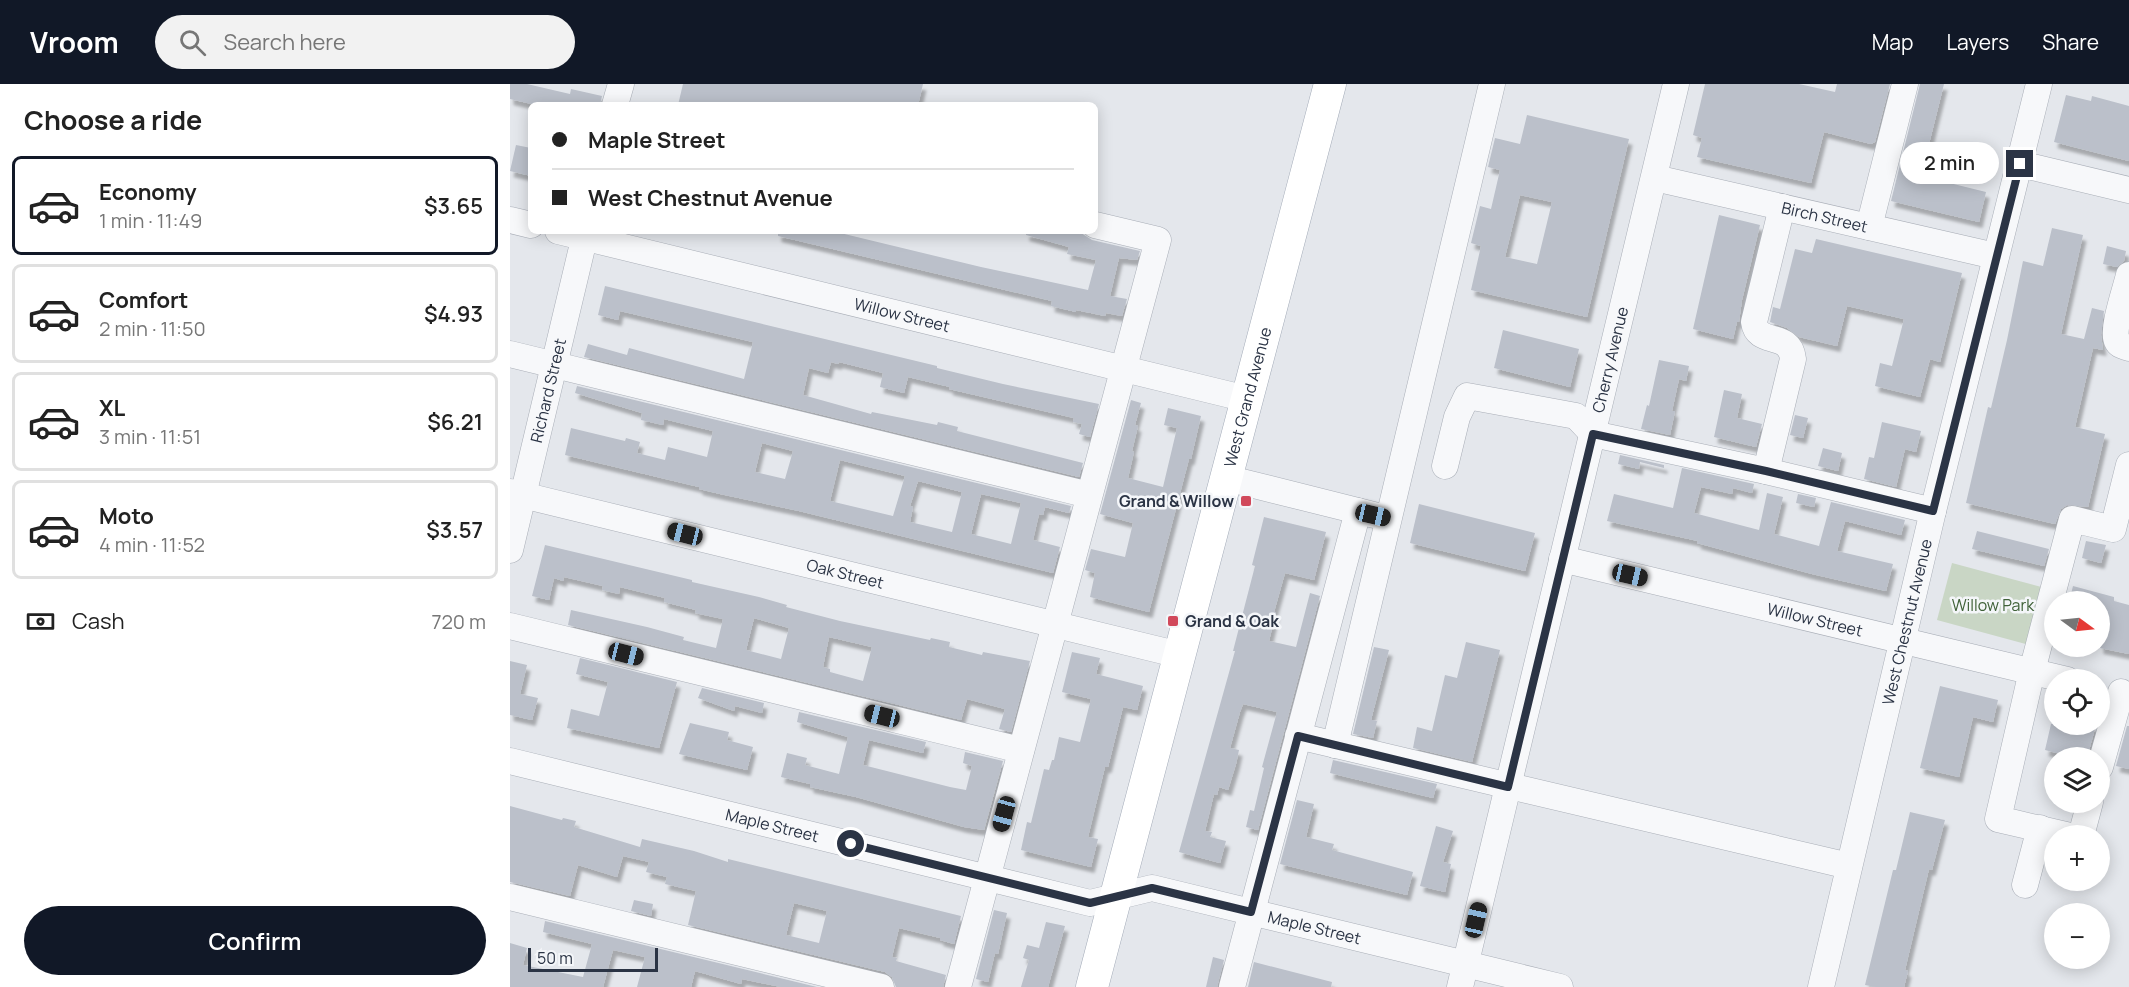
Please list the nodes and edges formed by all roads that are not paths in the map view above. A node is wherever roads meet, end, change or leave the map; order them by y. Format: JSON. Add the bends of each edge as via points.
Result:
{"nodes":[{"id":1,"x":621,"y":84,"type":"edge"},
{"id":2,"x":1330,"y":84,"type":"edge"},
{"id":3,"x":1492,"y":84,"type":"edge"},
{"id":4,"x":1676,"y":84,"type":"edge"},
{"id":5,"x":1905,"y":84,"type":"edge"},
{"id":6,"x":2039,"y":84,"type":"edge"},
{"id":7,"x":616,"y":102,"type":"edge"},
{"id":8,"x":2020,"y":164,"type":"junction"},
{"id":9,"x":1655,"y":178,"type":"junction"},
{"id":10,"x":2129,"y":190,"type":"edge"},
{"id":11,"x":1782,"y":207,"type":"junction"},
{"id":12,"x":510,"y":220,"type":"edge"},
{"id":13,"x":528,"y":224,"type":"edge"},
{"id":14,"x":1098,"y":226,"type":"edge"},
{"id":15,"x":1869,"y":227,"type":"junction"},
{"id":16,"x":585,"y":234,"type":"edge"},
{"id":17,"x":1995,"y":256,"type":"junction"},
{"id":18,"x":2129,"y":275,"type":"edge"},
{"id":19,"x":2129,"y":348,"type":"edge"},
{"id":20,"x":510,"y":354,"type":"edge"},
{"id":21,"x":554,"y":364,"type":"junction"},
{"id":22,"x":1123,"y":369,"type":"junction"},
{"id":23,"x":1247,"y":399,"type":"junction"},
{"id":24,"x":1593,"y":434,"type":"junction"},
{"id":25,"x":2129,"y":465,"type":"edge"},
{"id":26,"x":1445,"y":466,"type":"dead end"},
{"id":27,"x":1766,"y":471,"type":"junction"},
{"id":28,"x":1227,"y":478,"type":"junction"},
{"id":29,"x":517,"y":494,"type":"edge"},
{"id":30,"x":1089,"y":495,"type":"junction"},
{"id":31,"x":1933,"y":511,"type":"junction"},
{"id":32,"x":1358,"y":512,"type":"junction"},
{"id":33,"x":1389,"y":519,"type":"junction"},
{"id":34,"x":510,"y":550,"type":"edge"},
{"id":35,"x":1562,"y":559,"type":"junction"},
{"id":36,"x":1055,"y":624,"type":"junction"},
{"id":37,"x":510,"y":626,"type":"edge"},
{"id":38,"x":1902,"y":641,"type":"junction"},
{"id":39,"x":1180,"y":655,"type":"junction"},
{"id":40,"x":2032,"y":671,"type":"junction"},
{"id":41,"x":2044,"y":674,"type":"edge"},
{"id":42,"x":2116,"y":691,"type":"edge"},
{"id":43,"x":1298,"y":736,"type":"junction"},
{"id":44,"x":1335,"y":745,"type":"junction"},
{"id":45,"x":2104,"y":747,"type":"edge"},
{"id":46,"x":1021,"y":750,"type":"junction"},
{"id":47,"x":510,"y":761,"type":"edge"},
{"id":48,"x":1508,"y":787,"type":"junction"},
{"id":49,"x":2040,"y":828,"type":"junction"},
{"id":50,"x":2044,"y":829,"type":"edge"},
{"id":51,"x":1849,"y":866,"type":"junction"},
{"id":52,"x":987,"y":878,"type":"junction"},
{"id":53,"x":2025,"y":885,"type":"dead end"},
{"id":54,"x":1116,"y":896,"type":"junction"},
{"id":55,"x":510,"y":897,"type":"edge"},
{"id":56,"x":1251,"y":912,"type":"junction"},
{"id":57,"x":1462,"y":976,"type":"edge"},
{"id":58,"x":881,"y":987,"type":"edge"},
{"id":59,"x":958,"y":987,"type":"edge"},
{"id":60,"x":1092,"y":987,"type":"edge"},
{"id":61,"x":1232,"y":987,"type":"edge"},
{"id":62,"x":1560,"y":987,"type":"edge"},
{"id":63,"x":1821,"y":987,"type":"edge"}],
"edges":[{"from":1,"to":7,"type":"street"},
{"from":2,"to":23,"type":"main road","name":"West Grand Avenue"},
{"from":3,"to":33,"type":"street"},
{"from":4,"to":9,"type":"street","name":"Cherry Avenue"},
{"from":5,"to":15,"type":"street"},
{"from":6,"to":8,"type":"street","name":"West Chestnut Avenue"},
{"from":8,"to":10,"type":"street"},
{"from":8,"to":17,"type":"street","name":"West Chestnut Avenue"},
{"from":9,"to":11,"type":"street","name":"Birch Street"},
{"from":9,"to":24,"type":"street","name":"Cherry Avenue"},
{"from":11,"to":15,"type":"street","name":"Birch Street"},
{"from":11,"to":27,"type":"street","via":[[1754,322],[1761,335],[1785,342],[1793,359]]},
{"from":12,"to":13,"type":"street"},
{"from":14,"to":22,"type":"street","via":[[1158,240]]},
{"from":15,"to":17,"type":"street","name":"Birch Street"},
{"from":16,"to":21,"type":"street","name":"Richard Street"},
{"from":16,"to":22,"type":"street","name":"Willow Street"},
{"from":17,"to":31,"type":"street","name":"West Chestnut Avenue"},
{"from":18,"to":19,"type":"street","via":[[2115,332],[2117,342]]},
{"from":20,"to":21,"type":"street"},
{"from":21,"to":29,"type":"street","name":"Richard Street"},
{"from":21,"to":30,"type":"street"},
{"from":22,"to":23,"type":"street","name":"Willow Street"},
{"from":22,"to":30,"type":"street"},
{"from":23,"to":28,"type":"main road","name":"West Grand Avenue"},
{"from":24,"to":26,"type":"street","via":[[1576,416],[1467,396],[1457,417]]},
{"from":24,"to":27,"type":"street"},
{"from":24,"to":35,"type":"street","name":"Cherry Avenue"},
{"from":25,"to":40,"type":"street","via":[[2113,529],[2072,519]]},
{"from":27,"to":31,"type":"street"},
{"from":28,"to":32,"type":"street"},
{"from":28,"to":39,"type":"main road","name":"West Grand Avenue"},
{"from":29,"to":34,"type":"street","name":"Richard Street"},
{"from":29,"to":36,"type":"street","name":"Oak Street"},
{"from":30,"to":36,"type":"street"},
{"from":31,"to":38,"type":"street","name":"West Chestnut Avenue"},
{"from":32,"to":33,"type":"street"},
{"from":32,"to":43,"type":"street"},
{"from":33,"to":44,"type":"street"},
{"from":35,"to":38,"type":"street","name":"Willow Street"},
{"from":35,"to":48,"type":"street","name":"Cherry Avenue"},
{"from":36,"to":39,"type":"street","name":"Oak Street"},
{"from":36,"to":46,"type":"street"},
{"from":37,"to":46,"type":"street"},
{"from":38,"to":40,"type":"street","name":"Willow Street"},
{"from":38,"to":51,"type":"street","name":"West Chestnut Avenue"},
{"from":39,"to":54,"type":"main road","name":"West Grand Avenue"},
{"from":40,"to":41,"type":"street","name":"Willow Street"},
{"from":40,"to":49,"type":"street","via":[[1998,819]]},
{"from":42,"to":45,"type":"street"},
{"from":43,"to":44,"type":"street"},
{"from":43,"to":56,"type":"street"},
{"from":44,"to":48,"type":"street"},
{"from":46,"to":52,"type":"street"},
{"from":47,"to":52,"type":"street","name":"Maple Street"},
{"from":48,"to":51,"type":"street"},
{"from":48,"to":57,"type":"street","name":"Cherry Avenue"},
{"from":49,"to":50,"type":"street"},
{"from":49,"to":53,"type":"street"},
{"from":51,"to":63,"type":"street","name":"West Chestnut Avenue"},
{"from":52,"to":54,"type":"street","name":"Maple Street","via":[[1090,903]]},
{"from":52,"to":59,"type":"street"},
{"from":54,"to":56,"type":"street","name":"Maple Street","via":[[1152,888]]},
{"from":54,"to":60,"type":"main road","name":"West Grand Avenue"},
{"from":55,"to":58,"type":"street"},
{"from":56,"to":57,"type":"street","name":"Maple Street"},
{"from":56,"to":61,"type":"street"},
{"from":57,"to":62,"type":"street","name":"Maple Street"}]}
